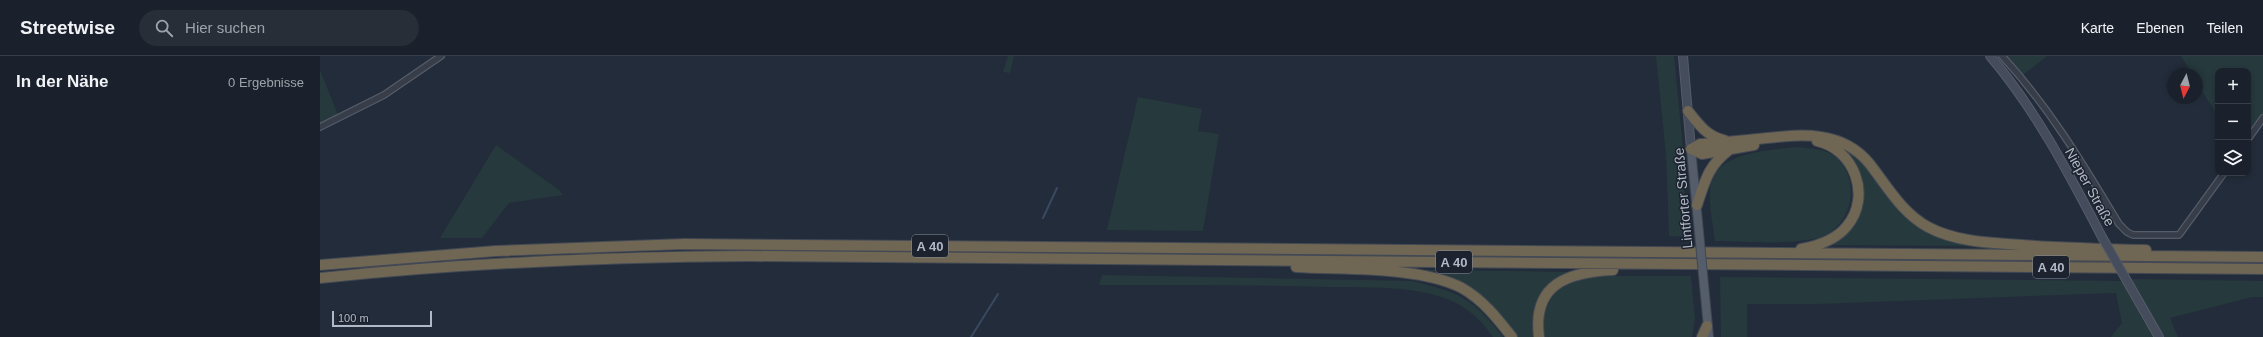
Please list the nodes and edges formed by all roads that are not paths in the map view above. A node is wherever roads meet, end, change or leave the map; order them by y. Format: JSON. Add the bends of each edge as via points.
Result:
{"nodes":[{"id":1,"x":440,"y":56,"type":"edge"},
{"id":2,"x":1683,"y":56,"type":"edge"},
{"id":3,"x":1990,"y":56,"type":"edge"},
{"id":4,"x":2002,"y":56,"type":"edge"},
{"id":5,"x":1688,"y":112,"type":"junction"},
{"id":6,"x":2263,"y":118,"type":"edge"},
{"id":7,"x":320,"y":127,"type":"edge"},
{"id":8,"x":2251,"y":135,"type":"edge"},
{"id":9,"x":1730,"y":146,"type":"junction"},
{"id":10,"x":1691,"y":149,"type":"junction"},
{"id":11,"x":2222,"y":176,"type":"edge"},
{"id":12,"x":1697,"y":205,"type":"junction"},
{"id":13,"x":1781,"y":253,"type":"junction"},
{"id":14,"x":2196,"y":257,"type":"junction"},
{"id":15,"x":2263,"y":257,"type":"edge"},
{"id":16,"x":1236,"y":260,"type":"junction"},
{"id":17,"x":1672,"y":264,"type":"junction"},
{"id":18,"x":320,"y":265,"type":"edge"},
{"id":19,"x":2263,"y":269,"type":"edge"},
{"id":20,"x":320,"y":278,"type":"edge"},
{"id":21,"x":1707,"y":326,"type":"junction"},
{"id":22,"x":1512,"y":337,"type":"edge"},
{"id":23,"x":1539,"y":337,"type":"edge"},
{"id":24,"x":1702,"y":337,"type":"edge"},
{"id":25,"x":1709,"y":337,"type":"edge"},
{"id":26,"x":2159,"y":337,"type":"edge"}],
"edges":[{"from":1,"to":7,"type":"street","via":[[384,95]]},
{"from":2,"to":5,"type":"street","name":"Lintforter Straße"},
{"from":3,"to":26,"type":"street","name":"Nieper Straße","bridge":true,"via":[[2021,94],[2043,128]]},
{"from":4,"to":11,"type":"street","via":[[2030,85],[2049,111],[2119,224],[2127,232],[2140,236],[2179,235]]},
{"from":5,"to":9,"type":"highway","via":[[1702,129]]},
{"from":5,"to":10,"type":"street","name":"Lintforter Straße"},
{"from":6,"to":8,"type":"street"},
{"from":9,"to":10,"type":"highway","via":[[1702,154]]},
{"from":9,"to":12,"type":"highway","via":[[1710,169]]},
{"from":9,"to":13,"type":"highway","via":[[1798,139],[1813,140],[1826,143],[1837,150],[1852,166],[1858,179],[1859,194],[1858,206],[1847,226],[1838,235],[1819,245]]},
{"from":9,"to":14,"type":"highway","via":[[1815,135],[1846,144],[1863,156],[1901,206],[1928,227],[1947,235],[1993,243],[2148,250]]},
{"from":10,"to":12,"type":"main road","name":"Lintforter Straße"},
{"from":12,"to":21,"type":"main road","name":"Lintforter Straße","bridge":true},
{"from":13,"to":14,"type":"highway","number":"A 40"},
{"from":13,"to":18,"type":"highway","number":"A 40","via":[[684,244],[496,251]]},
{"from":14,"to":15,"type":"highway","number":"A 40"},
{"from":16,"to":17,"type":"highway","number":"A 40"},
{"from":16,"to":20,"type":"highway","number":"A 40","via":[[651,256],[474,264]]},
{"from":16,"to":22,"type":"highway","via":[[1258,265],[1426,276],[1473,295],[1486,306]]},
{"from":17,"to":19,"type":"highway","number":"A 40"},
{"from":17,"to":23,"type":"highway","via":[[1642,269],[1602,270],[1561,280],[1548,291],[1540,309]]},
{"from":21,"to":24,"type":"highway"},
{"from":21,"to":25,"type":"main road","name":"Lintforter Straße"}]}
